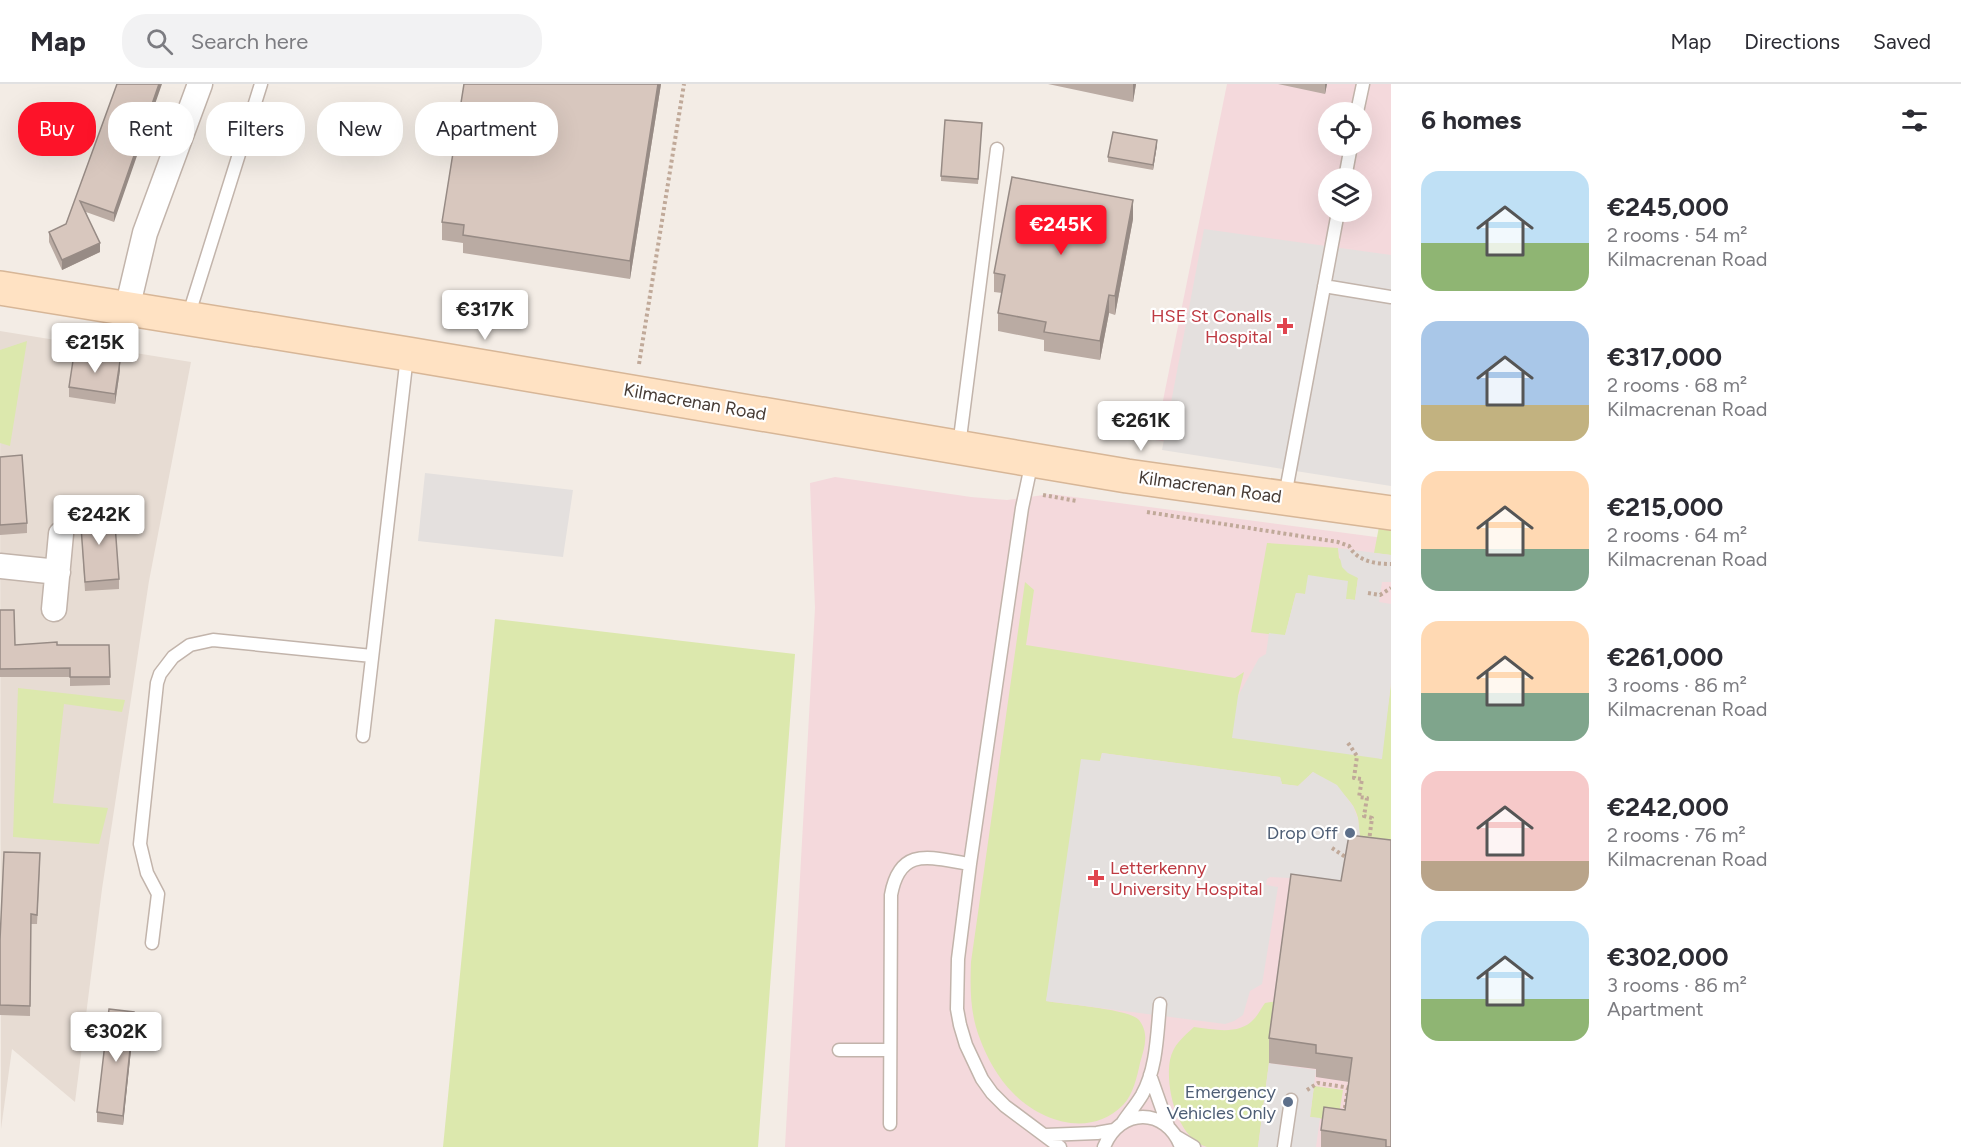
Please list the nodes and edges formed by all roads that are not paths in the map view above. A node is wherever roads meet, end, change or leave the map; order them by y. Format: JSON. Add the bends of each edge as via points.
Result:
{"nodes":[{"id":1,"x":200,"y":84,"type":"edge"},
{"id":2,"x":261,"y":84,"type":"edge"},
{"id":3,"x":1363,"y":84,"type":"edge"},
{"id":4,"x":1359,"y":102,"type":"edge"},
{"id":5,"x":997,"y":149,"type":"dead end"},
{"id":6,"x":1336,"y":222,"type":"edge"},
{"id":7,"x":1324,"y":286,"type":"junction"},
{"id":8,"x":0,"y":288,"type":"edge"},
{"id":9,"x":1391,"y":297,"type":"edge"},
{"id":10,"x":127,"y":309,"type":"junction"},
{"id":11,"x":188,"y":319,"type":"junction"},
{"id":12,"x":408,"y":354,"type":"junction"},
{"id":13,"x":959,"y":448,"type":"junction"},
{"id":14,"x":1032,"y":460,"type":"junction"},
{"id":15,"x":1285,"y":497,"type":"junction"},
{"id":16,"x":1391,"y":513,"type":"edge"},
{"id":17,"x":61,"y":534,"type":"dead end"},
{"id":18,"x":0,"y":566,"type":"edge"},
{"id":19,"x":58,"y":572,"type":"junction"},
{"id":20,"x":54,"y":609,"type":"dead end"},
{"id":21,"x":372,"y":656,"type":"junction"},
{"id":22,"x":363,"y":736,"type":"dead end"},
{"id":23,"x":970,"y":864,"type":"junction"},
{"id":24,"x":152,"y":943,"type":"dead end"},
{"id":25,"x":1160,"y":1004,"type":"dead end"},
{"id":26,"x":839,"y":1050,"type":"dead end"},
{"id":27,"x":890,"y":1050,"type":"junction"},
{"id":28,"x":1150,"y":1075,"type":"junction"},
{"id":29,"x":1291,"y":1100,"type":"road end"},
{"id":30,"x":890,"y":1124,"type":"dead end"},
{"id":31,"x":1118,"y":1126,"type":"junction"},
{"id":32,"x":1168,"y":1126,"type":"junction"},
{"id":33,"x":1045,"y":1135,"type":"junction"},
{"id":34,"x":1179,"y":1142,"type":"edge"},
{"id":35,"x":1060,"y":1147,"type":"edge"},
{"id":36,"x":1104,"y":1147,"type":"edge"},
{"id":37,"x":1194,"y":1147,"type":"edge"},
{"id":38,"x":1284,"y":1147,"type":"edge"}],
"edges":[{"from":1,"to":10,"type":"street","via":[[146,233]]},
{"from":2,"to":11,"type":"lane"},
{"from":3,"to":4,"type":"lane"},
{"from":5,"to":13,"type":"lane"},
{"from":6,"to":7,"type":"lane"},
{"from":7,"to":9,"type":"lane"},
{"from":7,"to":15,"type":"lane"},
{"from":8,"to":10,"type":"main road","name":"Kilmacrenan Road"},
{"from":10,"to":11,"type":"main road","name":"Kilmacrenan Road"},
{"from":11,"to":12,"type":"main road","name":"Kilmacrenan Road"},
{"from":12,"to":13,"type":"main road","name":"Kilmacrenan Road"},
{"from":12,"to":21,"type":"lane"},
{"from":13,"to":14,"type":"main road","name":"Kilmacrenan Road"},
{"from":14,"to":15,"type":"main road","name":"Kilmacrenan Road"},
{"from":14,"to":23,"type":"lane"},
{"from":15,"to":16,"type":"main road","name":"Kilmacrenan Road"},
{"from":17,"to":19,"type":"street"},
{"from":18,"to":19,"type":"street"},
{"from":19,"to":20,"type":"street"},
{"from":21,"to":22,"type":"lane"},
{"from":21,"to":24,"type":"lane","via":[[213,640],[190,645],[173,657],[160,674],[140,844],[147,873],[158,894]]},
{"from":23,"to":27,"type":"lane","via":[[921,857],[912,859],[896,873],[891,895]]},
{"from":23,"to":33,"type":"lane","via":[[957,976],[960,1026],[992,1093]]},
{"from":25,"to":28,"type":"lane"},
{"from":26,"to":27,"type":"lane"},
{"from":27,"to":30,"type":"lane"},
{"from":28,"to":31,"type":"lane","via":[[1142,1095]]},
{"from":28,"to":32,"type":"lane"},
{"from":29,"to":38,"type":"lane"},
{"from":31,"to":32,"type":"lane","via":[[1142,1117]]},
{"from":31,"to":33,"type":"lane","via":[[1097,1133]]},
{"from":31,"to":36,"type":"lane"},
{"from":32,"to":34,"type":"lane"},
{"from":33,"to":35,"type":"lane"},
{"from":34,"to":37,"type":"lane"}]}
